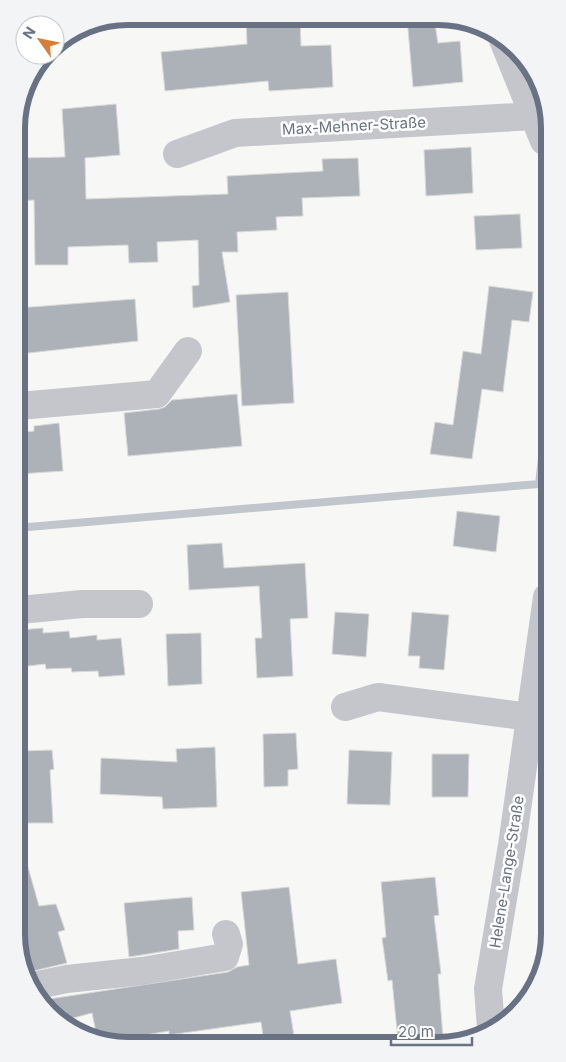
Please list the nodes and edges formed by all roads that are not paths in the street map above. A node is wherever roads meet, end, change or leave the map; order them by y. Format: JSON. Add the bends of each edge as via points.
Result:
{"nodes":[{"id":1,"x":509,"y":54,"type":"edge"},
{"id":2,"x":534,"y":116,"type":"junction"},
{"id":3,"x":541,"y":134,"type":"edge"},
{"id":4,"x":177,"y":154,"type":"dead end"},
{"id":5,"x":188,"y":351,"type":"dead end"},
{"id":6,"x":25,"y":405,"type":"edge"},
{"id":7,"x":139,"y":604,"type":"dead end"},
{"id":8,"x":25,"y":610,"type":"edge"},
{"id":9,"x":541,"y":639,"type":"edge"},
{"id":10,"x":345,"y":707,"type":"dead end"},
{"id":11,"x":530,"y":717,"type":"junction"},
{"id":12,"x":226,"y":934,"type":"dead end"},
{"id":13,"x":39,"y":985,"type":"edge"},
{"id":14,"x":491,"y":1022,"type":"edge"}],
"edges":[{"from":1,"to":2,"type":"street"},
{"from":2,"to":3,"type":"street"},
{"from":2,"to":4,"type":"street","name":"Max-Mehner-Straße","via":[[235,133]]},
{"from":5,"to":6,"type":"street","via":[[157,394]]},
{"from":7,"to":8,"type":"street","via":[[82,604]]},
{"from":9,"to":11,"type":"street","name":"Helene-Lange-Straße"},
{"from":10,"to":11,"type":"street","via":[[378,697]]},
{"from":11,"to":14,"type":"street","name":"Helene-Lange-Straße","via":[[488,989]]},
{"from":12,"to":13,"type":"street","via":[[229,944],[225,957]]}]}
